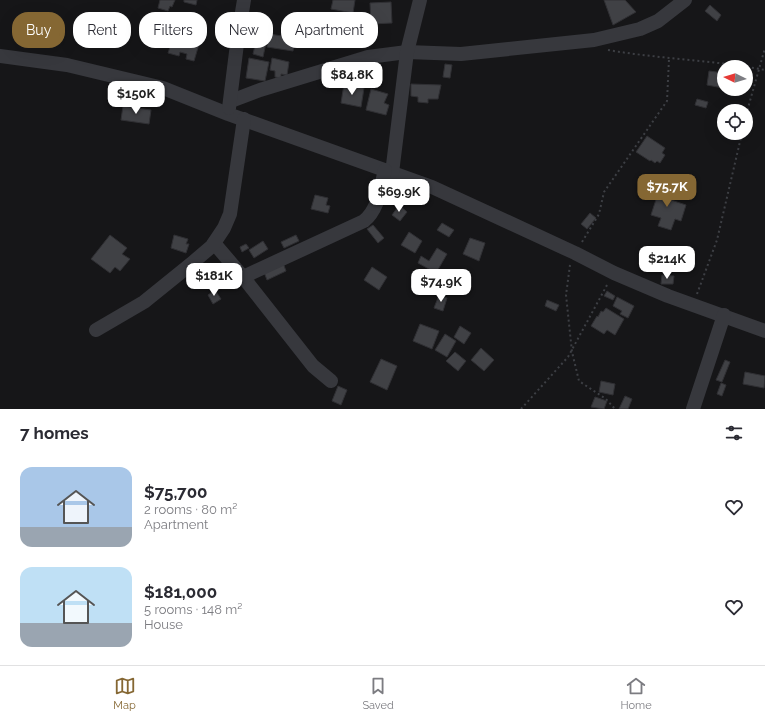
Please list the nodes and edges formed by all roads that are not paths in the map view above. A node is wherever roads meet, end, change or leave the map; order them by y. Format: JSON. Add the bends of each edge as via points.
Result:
{"nodes":[{"id":1,"x":244,"y":0,"type":"edge"},
{"id":2,"x":420,"y":0,"type":"edge"},
{"id":3,"x":685,"y":0,"type":"edge"},
{"id":4,"x":407,"y":52,"type":"junction"},
{"id":5,"x":0,"y":56,"type":"edge"},
{"id":6,"x":230,"y":107,"type":"junction"},
{"id":7,"x":244,"y":119,"type":"junction"},
{"id":8,"x":388,"y":172,"type":"junction"},
{"id":9,"x":214,"y":243,"type":"junction"},
{"id":10,"x":243,"y":277,"type":"junction"},
{"id":11,"x":724,"y":315,"type":"junction"},
{"id":12,"x":96,"y":330,"type":"dead end"},
{"id":13,"x":765,"y":331,"type":"edge"},
{"id":14,"x":331,"y":381,"type":"dead end"},
{"id":15,"x":693,"y":409,"type":"edge"}],
"edges":[{"from":1,"to":6,"type":"street"},
{"from":2,"to":4,"type":"street"},
{"from":3,"to":4,"type":"street","via":[[658,21],[640,29],[594,40],[460,54]]},
{"from":4,"to":6,"type":"street","via":[[368,57],[260,90]]},
{"from":4,"to":8,"type":"street"},
{"from":5,"to":6,"type":"street","via":[[67,65]]},
{"from":6,"to":7,"type":"street"},
{"from":7,"to":8,"type":"street"},
{"from":7,"to":9,"type":"street","via":[[230,214]]},
{"from":8,"to":10,"type":"street","via":[[371,216]]},
{"from":8,"to":11,"type":"street","via":[[432,187],[668,296]]},
{"from":9,"to":10,"type":"street"},
{"from":9,"to":12,"type":"street","via":[[144,302]]},
{"from":10,"to":14,"type":"street","via":[[313,366]]},
{"from":11,"to":13,"type":"street"},
{"from":11,"to":15,"type":"street"}]}
